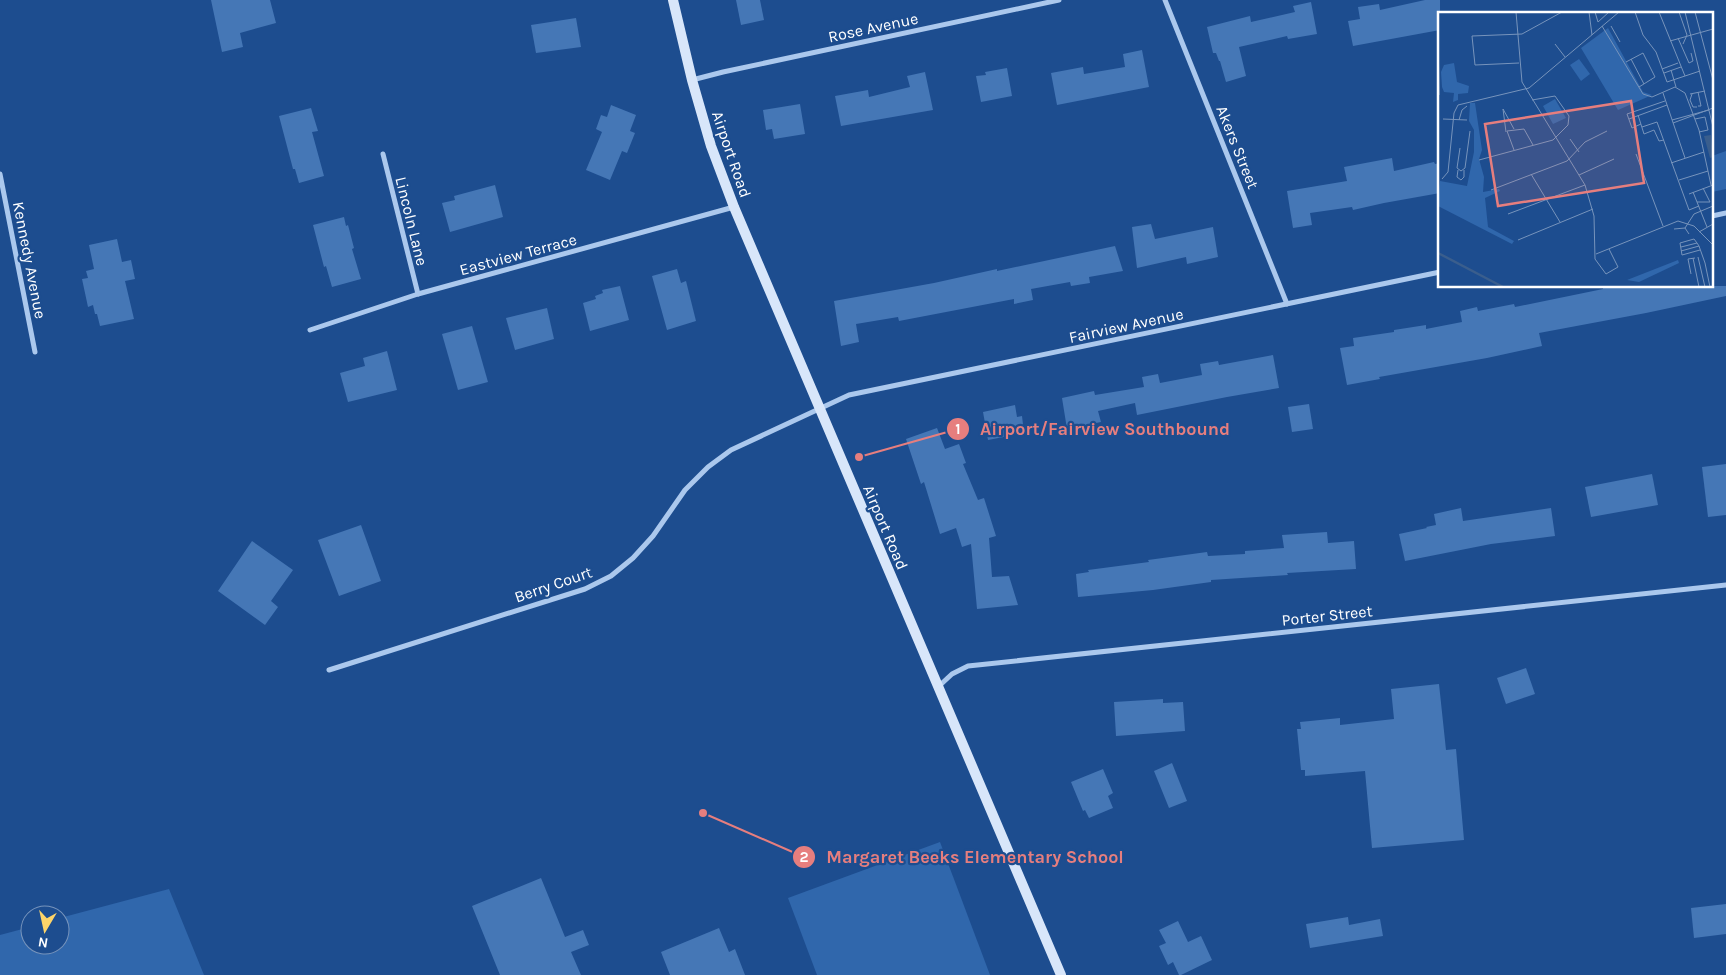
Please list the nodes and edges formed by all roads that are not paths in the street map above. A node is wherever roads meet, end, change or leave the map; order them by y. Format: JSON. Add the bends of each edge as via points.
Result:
{"nodes":[{"id":1,"x":673,"y":0,"type":"edge"},
{"id":2,"x":1059,"y":0,"type":"edge"},
{"id":3,"x":1165,"y":0,"type":"edge"},
{"id":4,"x":692,"y":80,"type":"junction"},
{"id":5,"x":383,"y":154,"type":"dead end"},
{"id":6,"x":0,"y":174,"type":"edge"},
{"id":7,"x":734,"y":208,"type":"junction"},
{"id":8,"x":1438,"y":272,"type":"edge"},
{"id":9,"x":418,"y":294,"type":"junction"},
{"id":10,"x":1287,"y":304,"type":"junction"},
{"id":11,"x":310,"y":330,"type":"dead end"},
{"id":12,"x":35,"y":352,"type":"dead end"},
{"id":13,"x":819,"y":408,"type":"junction"},
{"id":14,"x":1726,"y":585,"type":"edge"},
{"id":15,"x":329,"y":670,"type":"dead end"},
{"id":16,"x":938,"y":688,"type":"junction"},
{"id":17,"x":1061,"y":975,"type":"edge"}],
"edges":[{"from":1,"to":4,"type":"street","name":"Airport Road"},
{"from":2,"to":4,"type":"street","name":"Rose Avenue"},
{"from":3,"to":10,"type":"street","name":"Akers Street"},
{"from":4,"to":7,"type":"street","name":"Airport Road","via":[[711,146]]},
{"from":5,"to":9,"type":"street","name":"Lincoln Lane"},
{"from":6,"to":12,"type":"street","name":"Kennedy Avenue"},
{"from":7,"to":9,"type":"street","name":"Eastview Terrace"},
{"from":7,"to":13,"type":"street","name":"Airport Road"},
{"from":8,"to":10,"type":"street","name":"Fairview Avenue"},
{"from":9,"to":11,"type":"street","name":"Eastview Terrace"},
{"from":10,"to":13,"type":"street","name":"Fairview Avenue","via":[[849,395]]},
{"from":13,"to":15,"type":"street","name":"Berry Court","via":[[731,450],[708,467],[685,490],[653,536],[610,576],[585,589]]},
{"from":13,"to":16,"type":"street","name":"Airport Road"},
{"from":14,"to":16,"type":"street","name":"Porter Street","via":[[968,666],[952,674]]},
{"from":16,"to":17,"type":"street","name":"Airport Road"}]}
